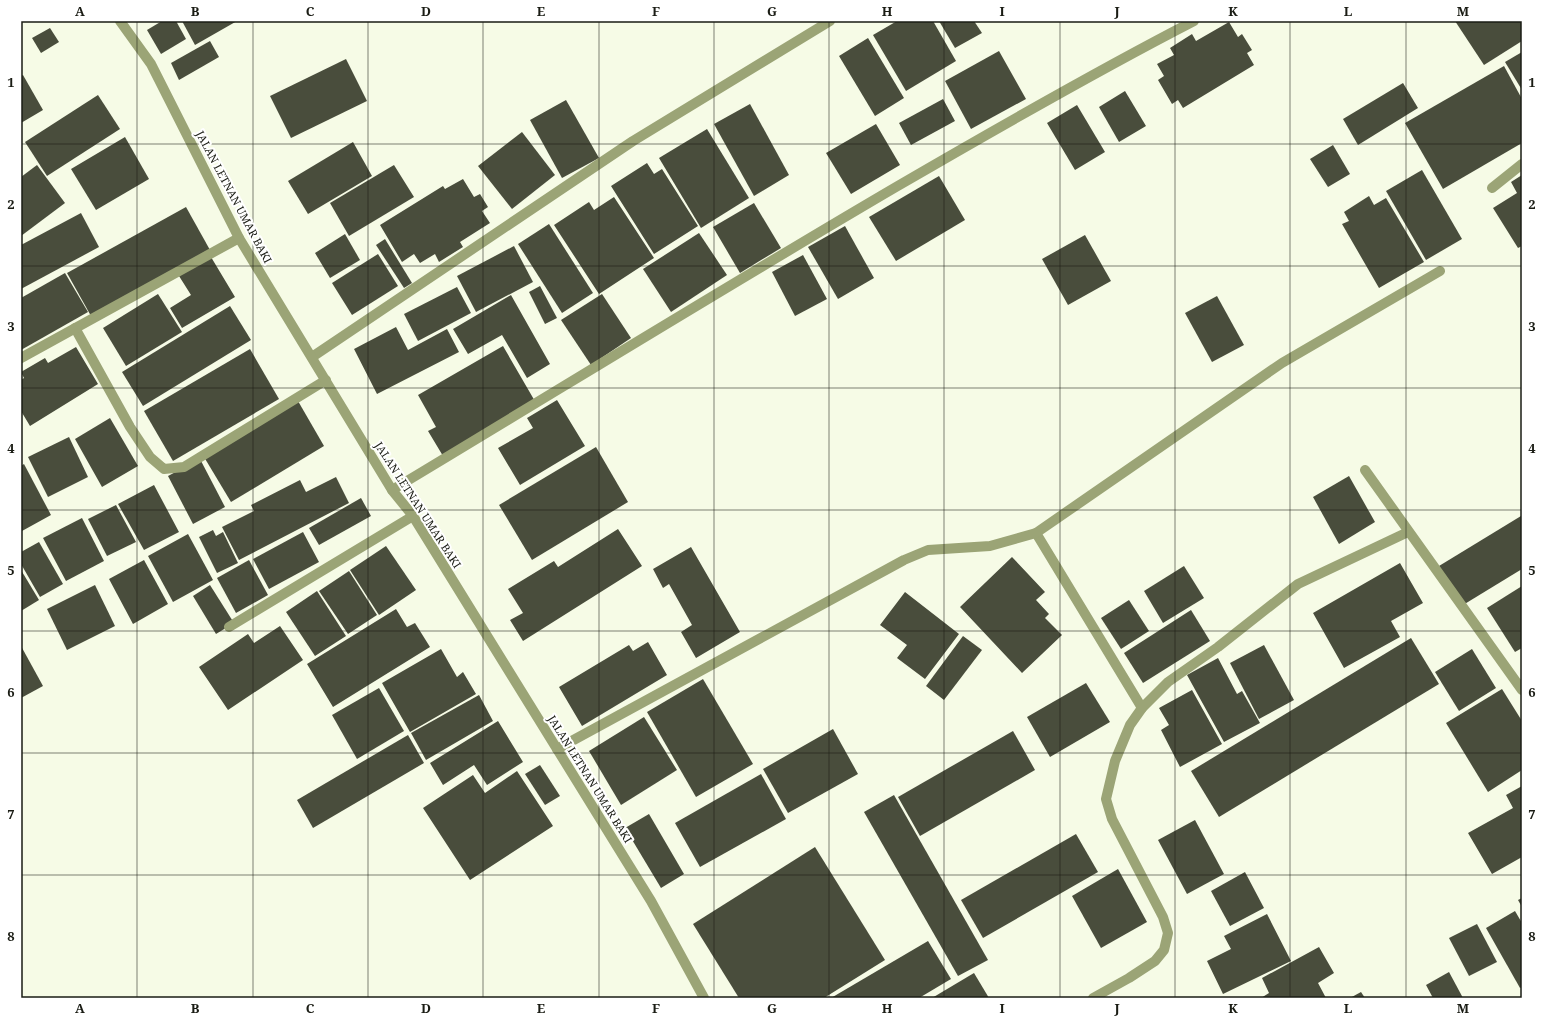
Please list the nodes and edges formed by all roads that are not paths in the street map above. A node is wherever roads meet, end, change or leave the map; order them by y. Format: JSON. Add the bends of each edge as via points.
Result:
{"nodes":[{"id":1,"x":120,"y":21,"type":"edge"},
{"id":2,"x":830,"y":21,"type":"edge"},
{"id":3,"x":1194,"y":21,"type":"edge"},
{"id":4,"x":1522,"y":164,"type":"edge"},
{"id":5,"x":1492,"y":188,"type":"dead end"},
{"id":6,"x":240,"y":238,"type":"junction"},
{"id":7,"x":1440,"y":271,"type":"dead end"},
{"id":8,"x":75,"y":328,"type":"junction"},
{"id":9,"x":312,"y":357,"type":"junction"},
{"id":10,"x":21,"y":358,"type":"edge"},
{"id":11,"x":326,"y":380,"type":"junction"},
{"id":12,"x":1365,"y":470,"type":"dead end"},
{"id":13,"x":392,"y":490,"type":"junction"},
{"id":14,"x":413,"y":516,"type":"junction"},
{"id":15,"x":1408,"y":532,"type":"junction"},
{"id":16,"x":1036,"y":533,"type":"junction"},
{"id":17,"x":229,"y":627,"type":"dead end"},
{"id":18,"x":1522,"y":690,"type":"edge"},
{"id":19,"x":1142,"y":708,"type":"junction"},
{"id":20,"x":557,"y":748,"type":"junction"},
{"id":21,"x":704,"y":998,"type":"edge"},
{"id":22,"x":1094,"y":998,"type":"edge"}],
"edges":[{"from":1,"to":6,"type":"street","name":"JALAN LETNAN UMAR BAKI","via":[[151,64]]},
{"from":2,"to":9,"type":"street","via":[[633,141]]},
{"from":3,"to":13,"type":"street","via":[[999,127],[787,250]]},
{"from":4,"to":5,"type":"street"},
{"from":6,"to":8,"type":"street"},
{"from":6,"to":9,"type":"street","name":"JALAN LETNAN UMAR BAKI"},
{"from":7,"to":16,"type":"street","via":[[1282,363]]},
{"from":8,"to":10,"type":"street"},
{"from":8,"to":11,"type":"street","via":[[130,427],[150,456],[164,470],[184,467]]},
{"from":9,"to":11,"type":"street","name":"JALAN LETNAN UMAR BAKI"},
{"from":11,"to":13,"type":"street","name":"JALAN LETNAN UMAR BAKI"},
{"from":12,"to":15,"type":"street"},
{"from":13,"to":14,"type":"street","name":"JALAN LETNAN UMAR BAKI"},
{"from":14,"to":17,"type":"street"},
{"from":14,"to":20,"type":"street","name":"JALAN LETNAN UMAR BAKI"},
{"from":15,"to":18,"type":"street"},
{"from":15,"to":19,"type":"street","via":[[1298,584],[1218,647],[1168,682]]},
{"from":16,"to":19,"type":"street"},
{"from":16,"to":20,"type":"street","via":[[990,546],[928,550],[904,560]]},
{"from":19,"to":22,"type":"street","via":[[1130,725],[1115,761],[1106,799],[1112,819],[1163,917],[1168,933],[1164,950],[1155,961]]},
{"from":20,"to":21,"type":"street","name":"JALAN LETNAN UMAR BAKI","via":[[651,901]]}]}
